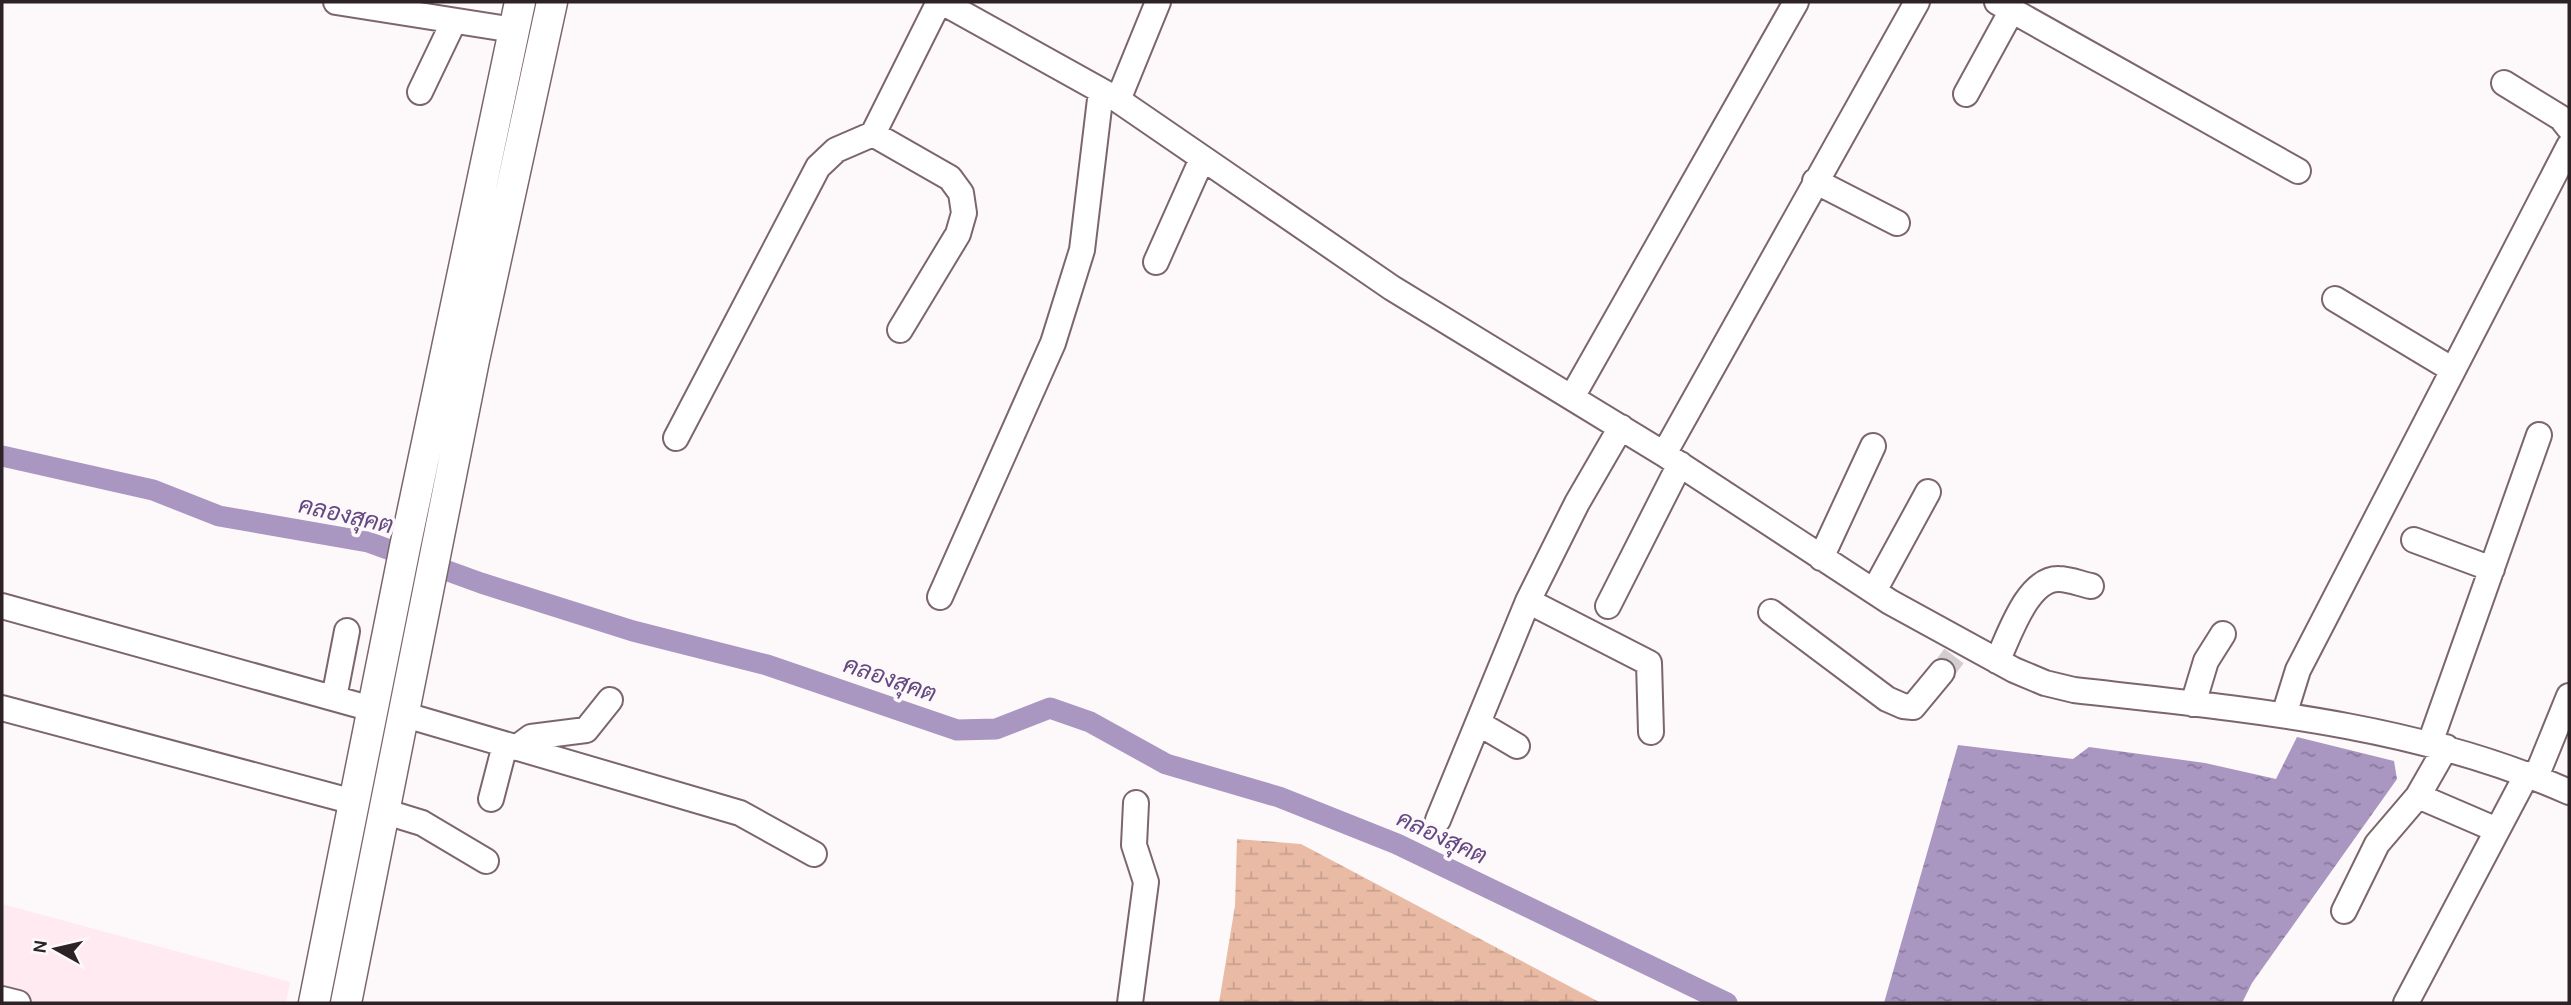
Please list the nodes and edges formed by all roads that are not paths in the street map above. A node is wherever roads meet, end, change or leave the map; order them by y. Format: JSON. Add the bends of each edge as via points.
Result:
{"nodes":[{"id":1,"x":336,"y":2,"type":"edge"},
{"id":2,"x":552,"y":2,"type":"edge"},
{"id":3,"x":940,"y":2,"type":"edge"},
{"id":4,"x":1158,"y":2,"type":"edge"},
{"id":5,"x":1796,"y":2,"type":"edge"},
{"id":6,"x":1917,"y":2,"type":"edge"},
{"id":7,"x":2005,"y":6,"type":"edge"},
{"id":8,"x":517,"y":16,"type":"edge"},
{"id":9,"x":454,"y":21,"type":"junction"},
{"id":10,"x":2504,"y":83,"type":"dead end"},
{"id":11,"x":420,"y":92,"type":"dead end"},
{"id":12,"x":1966,"y":94,"type":"dead end"},
{"id":13,"x":1110,"y":96,"type":"junction"},
{"id":14,"x":2569,"y":128,"type":"edge"},
{"id":15,"x":873,"y":134,"type":"junction"},
{"id":16,"x":2569,"y":145,"type":"edge"},
{"id":17,"x":1202,"y":159,"type":"junction"},
{"id":18,"x":2298,"y":171,"type":"dead end"},
{"id":19,"x":1815,"y":181,"type":"junction"},
{"id":20,"x":1897,"y":223,"type":"dead end"},
{"id":21,"x":1156,"y":262,"type":"dead end"},
{"id":22,"x":2335,"y":299,"type":"dead end"},
{"id":23,"x":900,"y":330,"type":"dead end"},
{"id":24,"x":2453,"y":370,"type":"junction"},
{"id":25,"x":1572,"y":397,"type":"junction"},
{"id":26,"x":1621,"y":427,"type":"junction"},
{"id":27,"x":2539,"y":435,"type":"dead end"},
{"id":28,"x":676,"y":438,"type":"dead end"},
{"id":29,"x":1872,"y":446,"type":"dead end"},
{"id":30,"x":1672,"y":459,"type":"junction"},
{"id":31,"x":1928,"y":492,"type":"dead end"},
{"id":32,"x":2414,"y":540,"type":"dead end"},
{"id":33,"x":1821,"y":558,"type":"junction"},
{"id":34,"x":2491,"y":569,"type":"junction"},
{"id":35,"x":2091,"y":586,"type":"dead end"},
{"id":36,"x":1874,"y":591,"type":"junction"},
{"id":37,"x":940,"y":597,"type":"dead end"},
{"id":38,"x":1528,"y":601,"type":"junction"},
{"id":39,"x":2,"y":606,"type":"edge"},
{"id":40,"x":1608,"y":606,"type":"dead end"},
{"id":41,"x":1771,"y":612,"type":"dead end"},
{"id":42,"x":346,"y":631,"type":"dead end"},
{"id":43,"x":2223,"y":634,"type":"dead end"},
{"id":44,"x":1953,"y":658,"type":"junction"},
{"id":45,"x":1997,"y":661,"type":"junction"},
{"id":46,"x":2569,"y":696,"type":"edge"},
{"id":47,"x":334,"y":698,"type":"junction"},
{"id":48,"x":610,"y":700,"type":"dead end"},
{"id":49,"x":2193,"y":704,"type":"junction"},
{"id":50,"x":2,"y":708,"type":"edge"},
{"id":51,"x":372,"y":709,"type":"junction"},
{"id":52,"x":402,"y":714,"type":"junction"},
{"id":53,"x":2284,"y":715,"type":"junction"},
{"id":54,"x":1478,"y":723,"type":"junction"},
{"id":55,"x":1651,"y":732,"type":"dead end"},
{"id":56,"x":2438,"y":745,"type":"junction"},
{"id":57,"x":510,"y":746,"type":"junction"},
{"id":58,"x":1517,"y":746,"type":"dead end"},
{"id":59,"x":2531,"y":776,"type":"junction"},
{"id":60,"x":2569,"y":792,"type":"edge"},
{"id":61,"x":2418,"y":796,"type":"junction"},
{"id":62,"x":491,"y":799,"type":"dead end"},
{"id":63,"x":354,"y":802,"type":"junction"},
{"id":64,"x":1136,"y":803,"type":"dead end"},
{"id":65,"x":383,"y":811,"type":"junction"},
{"id":66,"x":1438,"y":820,"type":"dead end"},
{"id":67,"x":2497,"y":830,"type":"junction"},
{"id":68,"x":814,"y":854,"type":"dead end"},
{"id":69,"x":486,"y":861,"type":"dead end"},
{"id":70,"x":2344,"y":911,"type":"dead end"},
{"id":71,"x":2,"y":999,"type":"edge"},
{"id":72,"x":18,"y":1003,"type":"edge"},
{"id":73,"x":314,"y":1003,"type":"edge"},
{"id":74,"x":346,"y":1003,"type":"edge"},
{"id":75,"x":1130,"y":1003,"type":"edge"},
{"id":76,"x":2406,"y":1003,"type":"edge"}],
"edges":[{"from":1,"to":9,"type":"street"},
{"from":2,"to":52,"type":"main road"},
{"from":3,"to":13,"type":"street"},
{"from":3,"to":15,"type":"street"},
{"from":4,"to":13,"type":"street"},
{"from":5,"to":25,"type":"street"},
{"from":6,"to":19,"type":"street"},
{"from":7,"to":12,"type":"street"},
{"from":7,"to":18,"type":"street"},
{"from":8,"to":9,"type":"street"},
{"from":8,"to":51,"type":"main road"},
{"from":9,"to":11,"type":"street"},
{"from":10,"to":14,"type":"street","via":[[2561,118]]},
{"from":13,"to":17,"type":"street"},
{"from":13,"to":37,"type":"street","via":[[1082,250],[1053,343]]},
{"from":15,"to":23,"type":"street","via":[[950,178],[961,193],[964,214],[958,234]]},
{"from":15,"to":28,"type":"street","via":[[836,150],[818,167]]},
{"from":16,"to":24,"type":"street"},
{"from":17,"to":21,"type":"street"},
{"from":17,"to":25,"type":"street","via":[[1392,288]]},
{"from":19,"to":20,"type":"street"},
{"from":19,"to":30,"type":"street"},
{"from":22,"to":24,"type":"street"},
{"from":24,"to":53,"type":"street","via":[[2298,670]]},
{"from":25,"to":26,"type":"street"},
{"from":26,"to":30,"type":"street"},
{"from":26,"to":38,"type":"street"},
{"from":27,"to":34,"type":"street"},
{"from":29,"to":33,"type":"street"},
{"from":30,"to":33,"type":"street"},
{"from":30,"to":40,"type":"street"},
{"from":31,"to":36,"type":"street"},
{"from":32,"to":34,"type":"street"},
{"from":33,"to":36,"type":"street"},
{"from":34,"to":56,"type":"street"},
{"from":35,"to":45,"type":"street","via":[[2058,579],[2041,582]]},
{"from":36,"to":44,"type":"street"},
{"from":38,"to":54,"type":"street"},
{"from":38,"to":55,"type":"street","via":[[1649,663]]},
{"from":39,"to":47,"type":"street"},
{"from":41,"to":44,"type":"street","via":[[1887,699],[1903,706],[1913,707]]},
{"from":42,"to":47,"type":"street"},
{"from":43,"to":49,"type":"street","via":[[2206,661]]},
{"from":44,"to":45,"type":"street"},
{"from":45,"to":49,"type":"street","via":[[2045,683],[2074,690]]},
{"from":46,"to":59,"type":"street"},
{"from":47,"to":51,"type":"street"},
{"from":48,"to":57,"type":"street","via":[[586,730],[531,737]]},
{"from":49,"to":53,"type":"street"},
{"from":50,"to":63,"type":"street"},
{"from":51,"to":63,"type":"main road"},
{"from":52,"to":57,"type":"street"},
{"from":52,"to":65,"type":"main road"},
{"from":53,"to":56,"type":"street"},
{"from":54,"to":58,"type":"street"},
{"from":54,"to":66,"type":"street"},
{"from":56,"to":59,"type":"street"},
{"from":56,"to":61,"type":"street"},
{"from":57,"to":62,"type":"street"},
{"from":57,"to":68,"type":"street","via":[[740,813]]},
{"from":59,"to":60,"type":"street"},
{"from":59,"to":67,"type":"street"},
{"from":61,"to":67,"type":"street"},
{"from":61,"to":70,"type":"street","via":[[2377,844]]},
{"from":63,"to":73,"type":"main road"},
{"from":64,"to":75,"type":"street","via":[[1134,845],[1146,882]]},
{"from":65,"to":69,"type":"street","via":[[422,823]]},
{"from":65,"to":74,"type":"main road"},
{"from":67,"to":76,"type":"street"},
{"from":71,"to":72,"type":"street"}]}
